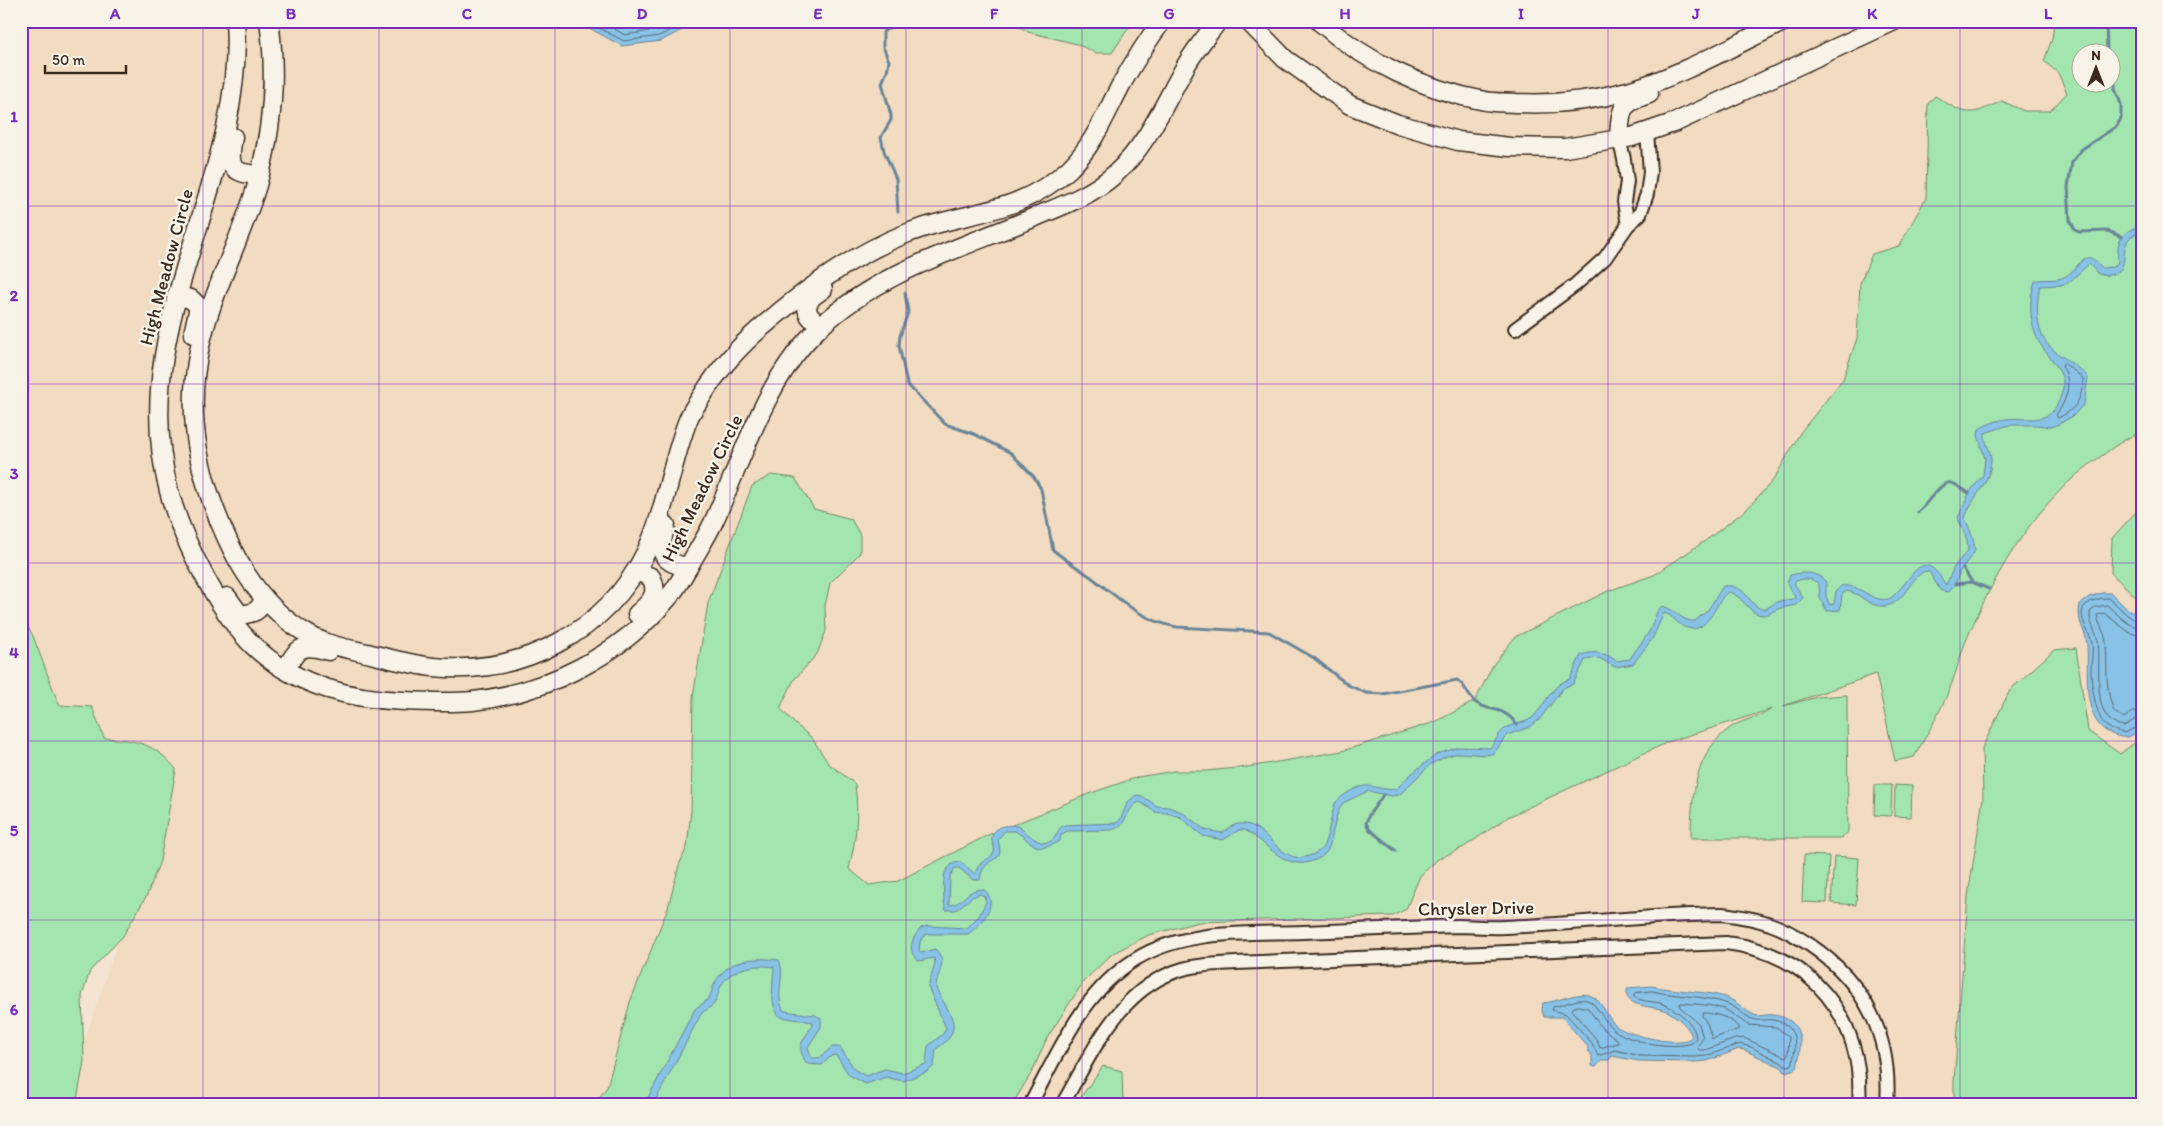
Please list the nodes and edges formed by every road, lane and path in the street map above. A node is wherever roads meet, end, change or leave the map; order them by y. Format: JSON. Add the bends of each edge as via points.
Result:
{"nodes":[{"id":1,"x":235,"y":21,"type":"edge"},
{"id":2,"x":268,"y":21,"type":"edge"},
{"id":3,"x":1162,"y":21,"type":"edge"},
{"id":4,"x":1218,"y":21,"type":"edge"},
{"id":5,"x":1248,"y":21,"type":"edge"},
{"id":6,"x":1320,"y":21,"type":"edge"},
{"id":7,"x":1785,"y":21,"type":"edge"},
{"id":8,"x":1868,"y":21,"type":"edge"},
{"id":9,"x":1894,"y":21,"type":"edge"},
{"id":10,"x":1729,"y":48,"type":"junction"},
{"id":11,"x":236,"y":57,"type":"junction"},
{"id":12,"x":1794,"y":68,"type":"junction"},
{"id":13,"x":1647,"y":132,"type":"junction"},
{"id":14,"x":1619,"y":139,"type":"junction"},
{"id":15,"x":260,"y":175,"type":"junction"},
{"id":16,"x":1628,"y":225,"type":"junction"},
{"id":17,"x":909,"y":232,"type":"junction"},
{"id":18,"x":176,"y":296,"type":"junction"},
{"id":19,"x":823,"y":324,"type":"junction"},
{"id":20,"x":1515,"y":329,"type":"dead end"},
{"id":21,"x":689,"y":415,"type":"junction"},
{"id":22,"x":194,"y":424,"type":"junction"},
{"id":23,"x":180,"y":524,"type":"junction"},
{"id":24,"x":688,"y":568,"type":"junction"},
{"id":25,"x":636,"y":571,"type":"junction"},
{"id":26,"x":264,"y":598,"type":"junction"},
{"id":27,"x":584,"y":666,"type":"junction"},
{"id":28,"x":432,"y":668,"type":"junction"},
{"id":29,"x":286,"y":670,"type":"junction"},
{"id":30,"x":1030,"y":1105,"type":"edge"},
{"id":31,"x":1062,"y":1105,"type":"edge"},
{"id":32,"x":1858,"y":1105,"type":"edge"},
{"id":33,"x":1887,"y":1105,"type":"edge"}],
"edges":[{"from":1,"to":11,"type":"street","name":"High Meadow Circle"},
{"from":2,"to":15,"type":"street","name":"High Meadow Circle","via":[[273,64],[271,115]]},
{"from":3,"to":17,"type":"street","name":"High Meadow Circle","via":[[1124,80],[1095,136],[1068,169],[1018,203]]},
{"from":4,"to":19,"type":"street","name":"High Meadow Circle","via":[[1185,66],[1141,146],[1115,174],[1064,205],[892,276],[857,297]]},
{"from":5,"to":14,"type":"street","via":[[1285,59],[1350,105],[1398,124],[1458,142],[1510,147],[1564,148]]},
{"from":6,"to":10,"type":"street","via":[[1342,41],[1398,73],[1486,102],[1550,104],[1589,100],[1630,90]]},
{"from":7,"to":10,"type":"street"},
{"from":8,"to":12,"type":"street","via":[[1802,54]]},
{"from":9,"to":12,"type":"street"},
{"from":10,"to":14,"type":"street","via":[[1700,71],[1657,92],[1630,100],[1621,112]]},
{"from":11,"to":15,"type":"street","via":[[244,71],[230,157],[236,170],[242,174]]},
{"from":11,"to":18,"type":"street","name":"High Meadow Circle","via":[[222,147]]},
{"from":12,"to":13,"type":"street"},
{"from":13,"to":14,"type":"street"},
{"from":13,"to":16,"type":"street","via":[[1650,172],[1647,194],[1640,214]]},
{"from":14,"to":16,"type":"street","via":[[1627,181],[1624,202]]},
{"from":15,"to":22,"type":"street","name":"High Meadow Circle","via":[[199,350]]},
{"from":16,"to":20,"type":"street","via":[[1605,258],[1590,272]]},
{"from":17,"to":19,"type":"street","via":[[812,297],[807,305],[809,316]]},
{"from":17,"to":21,"type":"street","name":"High Meadow Circle","via":[[865,252],[823,278],[768,322],[730,357]]},
{"from":18,"to":22,"type":"street","via":[[192,299],[199,307],[183,398]]},
{"from":18,"to":23,"type":"street","name":"High Meadow Circle","via":[[166,336],[159,432],[169,493]]},
{"from":19,"to":24,"type":"street","name":"High Meadow Circle","via":[[792,359],[776,384],[711,528]]},
{"from":21,"to":24,"type":"street","via":[[686,458],[661,541],[666,559],[676,566]]},
{"from":21,"to":25,"type":"street","name":"High Meadow Circle","via":[[652,538]]},
{"from":22,"to":26,"type":"street","name":"High Meadow Circle","via":[[211,500],[241,568]]},
{"from":23,"to":26,"type":"street","via":[[196,536],[240,615],[254,613],[262,606]]},
{"from":23,"to":29,"type":"street","name":"High Meadow Circle","via":[[230,619],[259,651]]},
{"from":24,"to":27,"type":"street","name":"High Meadow Circle","via":[[680,584],[636,631]]},
{"from":25,"to":27,"type":"street","via":[[651,577],[655,592],[651,600],[592,652]]},
{"from":25,"to":28,"type":"street","name":"High Meadow Circle","via":[[606,608],[575,634],[538,654],[501,665]]},
{"from":26,"to":28,"type":"street","name":"High Meadow Circle","via":[[311,636],[336,646]]},
{"from":27,"to":29,"type":"street","name":"High Meadow Circle","via":[[534,688],[451,702],[370,700],[321,688]]},
{"from":28,"to":29,"type":"street","via":[[408,672],[306,646],[295,652]]},
{"from":30,"to":33,"type":"street","name":"Chrysler Drive","via":[[1072,1027],[1102,986],[1137,959],[1180,941],[1220,935],[1512,927],[1722,914],[1756,920],[1793,934],[1833,962],[1849,978],[1868,1006],[1878,1032],[1887,1070]]},
{"from":31,"to":32,"type":"street","via":[[1120,1010],[1159,978],[1182,969],[1236,963],[1726,943],[1743,945],[1784,960],[1803,973],[1828,998],[1852,1038],[1860,1089]]}]}
